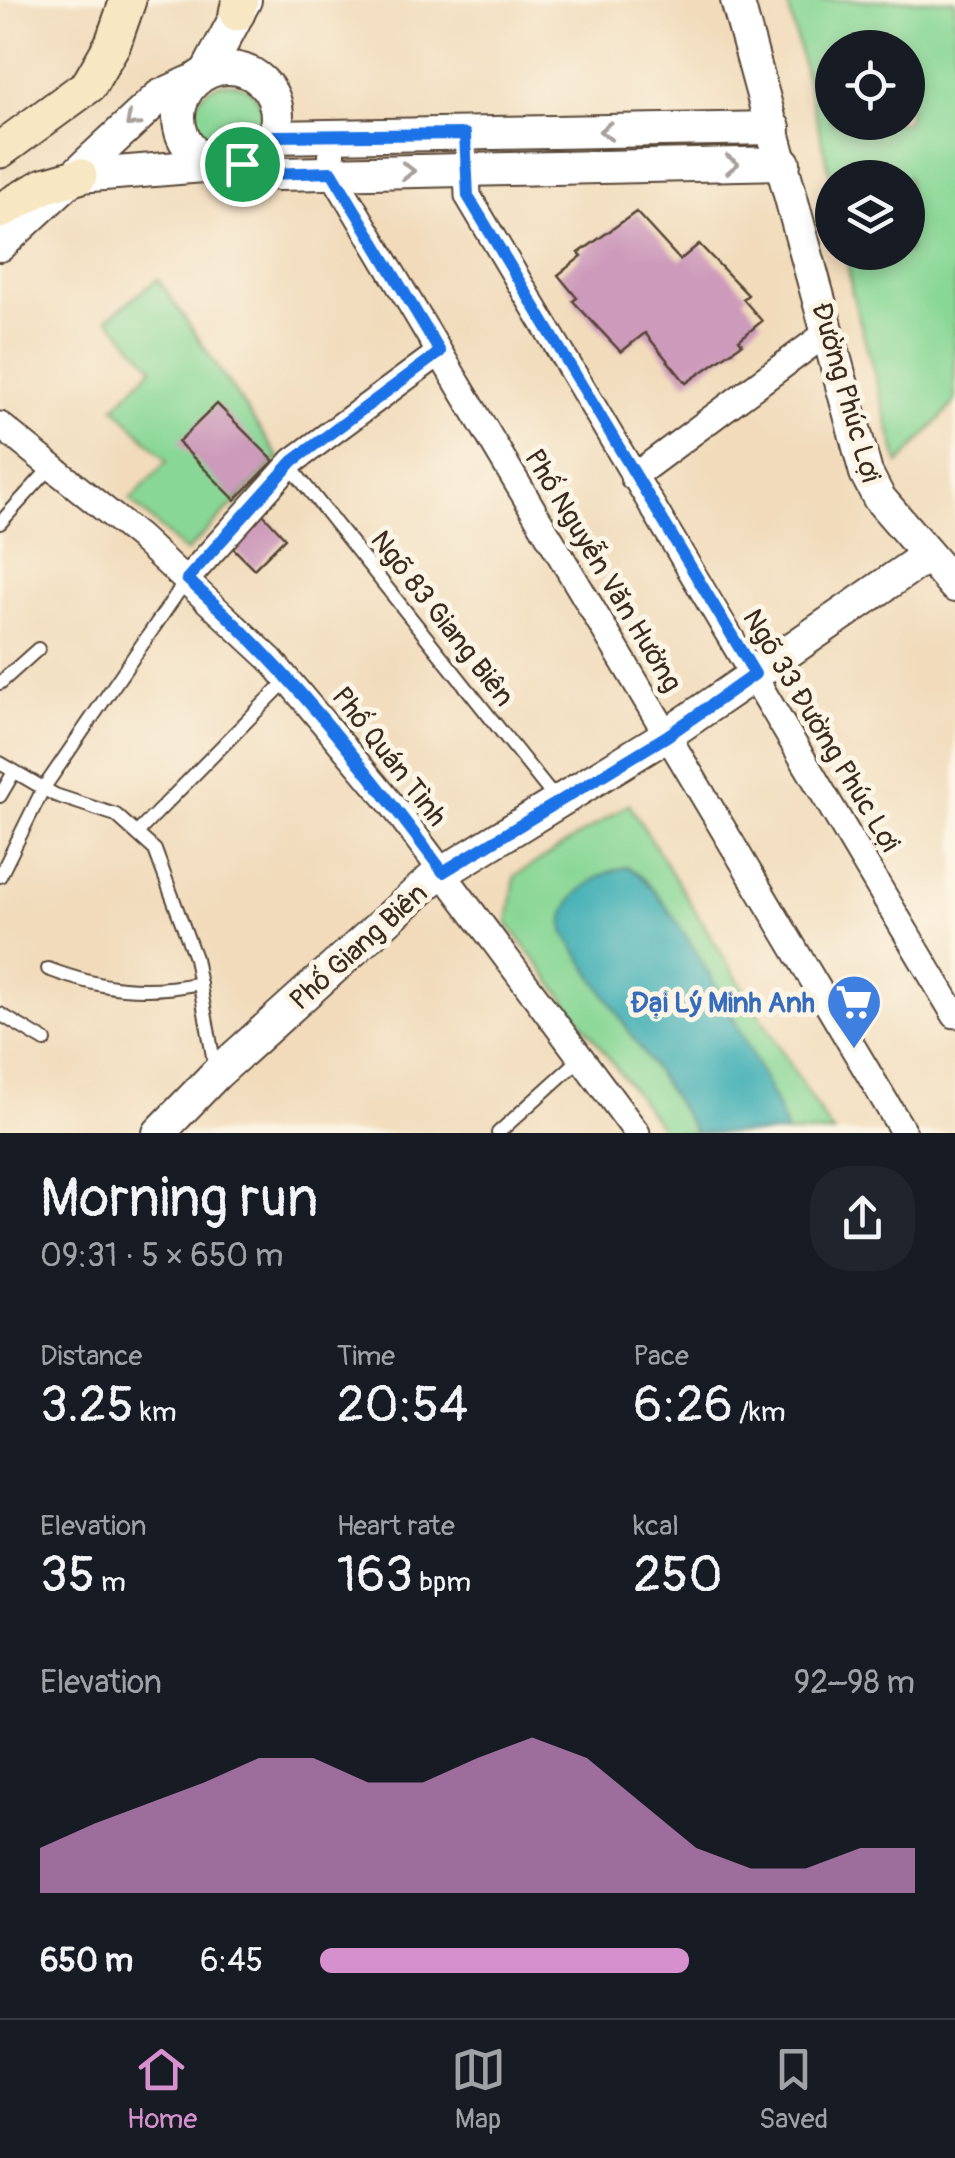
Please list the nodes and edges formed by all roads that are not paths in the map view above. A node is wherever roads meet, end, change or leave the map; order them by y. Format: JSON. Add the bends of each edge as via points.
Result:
{"nodes":[{"id":1,"x":128,"y":0,"type":"edge"},
{"id":2,"x":737,"y":0,"type":"edge"},
{"id":3,"x":241,"y":4,"type":"edge"},
{"id":4,"x":202,"y":75,"type":"junction"},
{"id":5,"x":774,"y":128,"type":"junction"},
{"id":6,"x":465,"y":134,"type":"junction"},
{"id":7,"x":273,"y":136,"type":"junction"},
{"id":8,"x":331,"y":136,"type":"junction"},
{"id":9,"x":0,"y":150,"type":"edge"},
{"id":10,"x":784,"y":163,"type":"junction"},
{"id":11,"x":229,"y":165,"type":"junction"},
{"id":12,"x":467,"y":170,"type":"junction"},
{"id":13,"x":332,"y":172,"type":"junction"},
{"id":14,"x":79,"y":176,"type":"junction"},
{"id":15,"x":0,"y":211,"type":"edge"},
{"id":16,"x":0,"y":244,"type":"edge"},
{"id":17,"x":828,"y":332,"type":"junction"},
{"id":18,"x":440,"y":352,"type":"junction"},
{"id":19,"x":0,"y":425,"type":"edge"},
{"id":20,"x":289,"y":465,"type":"junction"},
{"id":21,"x":52,"y":466,"type":"junction"},
{"id":22,"x":634,"y":477,"type":"junction"},
{"id":23,"x":0,"y":523,"type":"edge"},
{"id":24,"x":928,"y":555,"type":"junction"},
{"id":25,"x":187,"y":579,"type":"junction"},
{"id":26,"x":955,"y":586,"type":"edge"},
{"id":27,"x":38,"y":649,"type":"dead end"},
{"id":28,"x":755,"y":674,"type":"junction"},
{"id":29,"x":288,"y":679,"type":"junction"},
{"id":30,"x":0,"y":683,"type":"edge"},
{"id":31,"x":667,"y":736,"type":"junction"},
{"id":32,"x":0,"y":763,"type":"edge"},
{"id":33,"x":14,"y":772,"type":"junction"},
{"id":34,"x":43,"y":789,"type":"junction"},
{"id":35,"x":0,"y":796,"type":"edge"},
{"id":36,"x":557,"y":802,"type":"junction"},
{"id":37,"x":138,"y":832,"type":"junction"},
{"id":38,"x":443,"y":872,"type":"junction"},
{"id":39,"x":0,"y":876,"type":"edge"},
{"id":40,"x":48,"y":968,"type":"dead end"},
{"id":41,"x":200,"y":983,"type":"junction"},
{"id":42,"x":0,"y":1014,"type":"edge"},
{"id":43,"x":955,"y":1015,"type":"edge"},
{"id":44,"x":44,"y":1040,"type":"dead end"},
{"id":45,"x":581,"y":1058,"type":"junction"},
{"id":46,"x":216,"y":1074,"type":"junction"},
{"id":47,"x":159,"y":1133,"type":"edge"},
{"id":48,"x":498,"y":1133,"type":"edge"},
{"id":49,"x":637,"y":1133,"type":"edge"},
{"id":50,"x":904,"y":1133,"type":"edge"}],
"edges":[{"from":1,"to":9,"type":"main road","via":[[89,85]]},
{"from":2,"to":5,"type":"street","name":"Đường Phúc Lợi"},
{"from":3,"to":4,"type":"street"},
{"from":4,"to":7,"type":"street","via":[[240,70],[264,84],[277,111]]},
{"from":4,"to":11,"type":"street","via":[[182,98],[180,130],[198,156]]},
{"from":4,"to":14,"type":"street","one_way":true,"via":[[160,96],[98,150]]},
{"from":5,"to":6,"type":"street","one_way":true},
{"from":5,"to":10,"type":"street","name":"Đường Phúc Lợi"},
{"from":6,"to":8,"type":"street"},
{"from":6,"to":12,"type":"street"},
{"from":7,"to":8,"type":"street"},
{"from":7,"to":11,"type":"street","via":[[264,151]]},
{"from":8,"to":13,"type":"street","name":"Phố Nguyễn Văn Hưởng"},
{"from":12,"to":10,"type":"street","one_way":true},
{"from":10,"to":17,"type":"street","name":"Đường Phúc Lợi"},
{"from":11,"to":13,"type":"street","via":[[267,174]]},
{"from":11,"to":14,"type":"street"},
{"from":13,"to":12,"type":"street","one_way":true},
{"from":12,"to":22,"type":"street","name":"Ngõ 33 Đường Phúc Lợi","via":[[468,196]]},
{"from":13,"to":18,"type":"street","name":"Phố Nguyễn Văn Hưởng"},
{"from":14,"to":15,"type":"main road","via":[[44,186]]},
{"from":14,"to":16,"type":"street"},
{"from":17,"to":22,"type":"street"},
{"from":17,"to":24,"type":"street","name":"Đường Phúc Lợi","via":[[866,473]]},
{"from":18,"to":20,"type":"street"},
{"from":18,"to":31,"type":"street","name":"Phố Nguyễn Văn Hưởng"},
{"from":19,"to":21,"type":"street","name":"Phố Quán Tình"},
{"from":20,"to":25,"type":"street"},
{"from":20,"to":36,"type":"lane","name":"Ngõ 83 Giang Biên"},
{"from":21,"to":23,"type":"lane"},
{"from":21,"to":25,"type":"street","name":"Phố Quán Tình"},
{"from":22,"to":28,"type":"street","name":"Ngõ 33 Đường Phúc Lợi"},
{"from":24,"to":26,"type":"street","name":"Đường Phúc Lợi"},
{"from":24,"to":28,"type":"street","name":"Phố Giang Biên"},
{"from":25,"to":29,"type":"street","name":"Phố Quán Tình"},
{"from":25,"to":34,"type":"lane"},
{"from":27,"to":30,"type":"lane"},
{"from":28,"to":31,"type":"street","name":"Phố Giang Biên"},
{"from":28,"to":43,"type":"street","name":"Ngõ 33 Đường Phúc Lợi"},
{"from":29,"to":37,"type":"lane"},
{"from":29,"to":38,"type":"street","name":"Phố Quán Tình"},
{"from":31,"to":36,"type":"street","name":"Phố Giang Biên"},
{"from":31,"to":50,"type":"street","name":"Phố Nguyễn Văn Hưởng"},
{"from":32,"to":33,"type":"lane"},
{"from":33,"to":34,"type":"lane"},
{"from":33,"to":35,"type":"lane"},
{"from":34,"to":37,"type":"lane","via":[[116,815]]},
{"from":34,"to":39,"type":"lane"},
{"from":36,"to":38,"type":"street","name":"Phố Giang Biên"},
{"from":37,"to":41,"type":"lane","via":[[163,864]]},
{"from":38,"to":45,"type":"street","name":"Phố Quán Tình"},
{"from":38,"to":46,"type":"street","name":"Phố Giang Biên"},
{"from":40,"to":41,"type":"lane","via":[[131,992]]},
{"from":41,"to":46,"type":"lane"},
{"from":42,"to":44,"type":"lane"},
{"from":45,"to":48,"type":"lane"},
{"from":45,"to":49,"type":"street","name":"Phố Quán Tình"},
{"from":46,"to":47,"type":"street","name":"Phố Giang Biên"}]}
